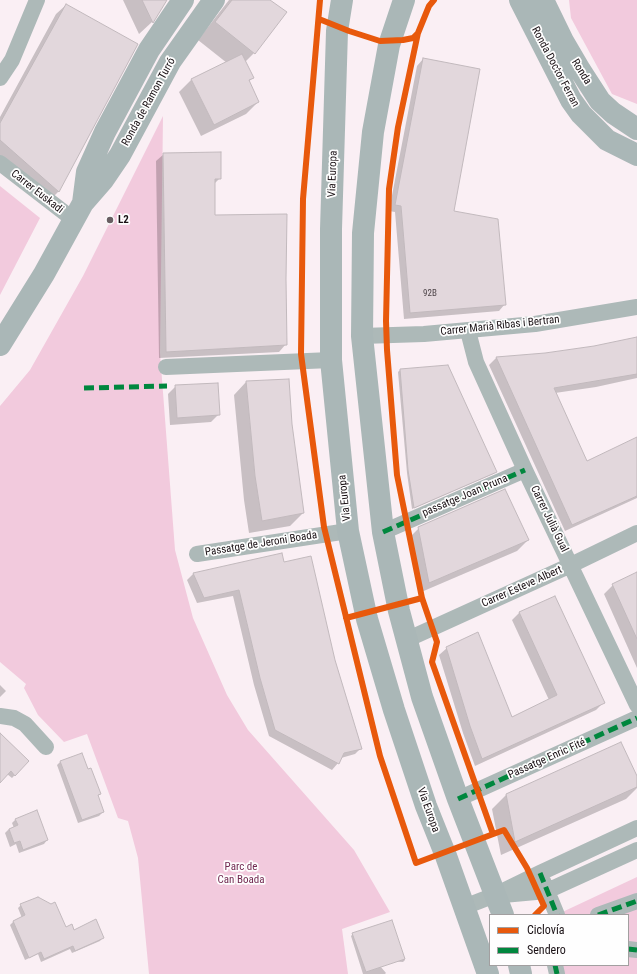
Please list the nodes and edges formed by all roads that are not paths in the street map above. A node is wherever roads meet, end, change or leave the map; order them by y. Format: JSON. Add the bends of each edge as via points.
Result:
{"nodes":[{"id":1,"x":37,"y":0,"type":"edge"},
{"id":2,"x":183,"y":0,"type":"edge"},
{"id":3,"x":214,"y":0,"type":"edge"},
{"id":4,"x":342,"y":0,"type":"edge"},
{"id":5,"x":404,"y":0,"type":"edge"},
{"id":6,"x":520,"y":0,"type":"edge"},
{"id":7,"x":543,"y":0,"type":"edge"},
{"id":8,"x":0,"y":78,"type":"edge"},
{"id":9,"x":637,"y":129,"type":"edge"},
{"id":10,"x":637,"y":154,"type":"edge"},
{"id":11,"x":0,"y":163,"type":"edge"},
{"id":12,"x":78,"y":212,"type":"junction"},
{"id":13,"x":637,"y":307,"type":"edge"},
{"id":14,"x":468,"y":331,"type":"junction"},
{"id":15,"x":362,"y":336,"type":"junction"},
{"id":16,"x":0,"y":345,"type":"edge"},
{"id":17,"x":331,"y":360,"type":"junction"},
{"id":18,"x":166,"y":368,"type":"dead end"},
{"id":19,"x":525,"y":470,"type":"junction"},
{"id":20,"x":348,"y":531,"type":"junction"},
{"id":21,"x":383,"y":532,"type":"junction"},
{"id":22,"x":637,"y":533,"type":"edge"},
{"id":23,"x":197,"y":554,"type":"dead end"},
{"id":24,"x":571,"y":565,"type":"junction"},
{"id":25,"x":406,"y":640,"type":"junction"},
{"id":26,"x":637,"y":706,"type":"edge"},
{"id":27,"x":0,"y":716,"type":"edge"},
{"id":28,"x":637,"y":718,"type":"edge"},
{"id":29,"x":46,"y":747,"type":"dead end"},
{"id":30,"x":458,"y":799,"type":"junction"},
{"id":31,"x":637,"y":828,"type":"edge"},
{"id":32,"x":637,"y":850,"type":"edge"},
{"id":33,"x":540,"y":873,"type":"junction"},
{"id":34,"x":547,"y":891,"type":"junction"},
{"id":35,"x":637,"y":901,"type":"edge"},
{"id":36,"x":499,"y":905,"type":"edge"},
{"id":37,"x":464,"y":907,"type":"junction"},
{"id":38,"x":557,"y":914,"type":"edge"},
{"id":39,"x":601,"y":914,"type":"edge"},
{"id":40,"x":488,"y":974,"type":"edge"}],
"edges":[{"from":1,"to":8,"type":"street","via":[[12,60]]},
{"from":2,"to":12,"type":"street","name":"Ronda de Ramon Turró","via":[[149,50],[105,132],[87,172]]},
{"from":3,"to":12,"type":"street","name":"Ronda de Ramon Turró","via":[[170,62],[120,155]]},
{"from":4,"to":17,"type":"street","name":"Via Europa","via":[[337,31],[331,229]]},
{"from":5,"to":15,"type":"street","via":[[389,45],[373,132],[363,233]]},
{"from":6,"to":10,"type":"street","name":"Ronda Doctor Ferran","via":[[571,100],[581,114],[607,140]]},
{"from":7,"to":9,"type":"street","name":"Ronda","via":[[563,41],[600,101]]},
{"from":11,"to":12,"type":"street","name":"Carrer Euskadi"},
{"from":12,"to":16,"type":"street","name":"Ronda de Ramon Turró","via":[[44,274]]},
{"from":13,"to":14,"type":"street","name":"Carrer Marià Ribas i Bertran","via":[[535,324]]},
{"from":14,"to":15,"type":"street","name":"Carrer Marià Ribas i Bertran"},
{"from":14,"to":19,"type":"street","name":"Carrer Julià Gual","via":[[476,362]]},
{"from":15,"to":21,"type":"street"},
{"from":17,"to":18,"type":"street"},
{"from":17,"to":20,"type":"street","name":"Via Europa"},
{"from":19,"to":21,"type":"street","name":"passatge Joan Pruna"},
{"from":19,"to":24,"type":"street","name":"Carrer Julià Gual"},
{"from":20,"to":23,"type":"street","name":"Passatge de Jeroni Boada"},
{"from":20,"to":37,"type":"street","name":"Via Europa","via":[[367,619],[394,710]]},
{"from":21,"to":25,"type":"street"},
{"from":22,"to":24,"type":"street","name":"Carrer Esteve Albert"},
{"from":24,"to":25,"type":"street","name":"Carrer Esteve Albert"},
{"from":24,"to":26,"type":"street","name":"Carrer Julià Gual"},
{"from":25,"to":30,"type":"street","via":[[422,697]]},
{"from":27,"to":29,"type":"street","via":[[14,718],[25,724]]},
{"from":28,"to":30,"type":"street","name":"Passatge Enric Fité"},
{"from":30,"to":36,"type":"street"},
{"from":31,"to":33,"type":"street"},
{"from":32,"to":34,"type":"street"},
{"from":33,"to":34,"type":"street"},
{"from":33,"to":36,"type":"street"},
{"from":34,"to":36,"type":"street"},
{"from":34,"to":38,"type":"street"},
{"from":35,"to":39,"type":"street"},
{"from":36,"to":37,"type":"street"},
{"from":37,"to":40,"type":"street","name":"Via Europa"}]}
